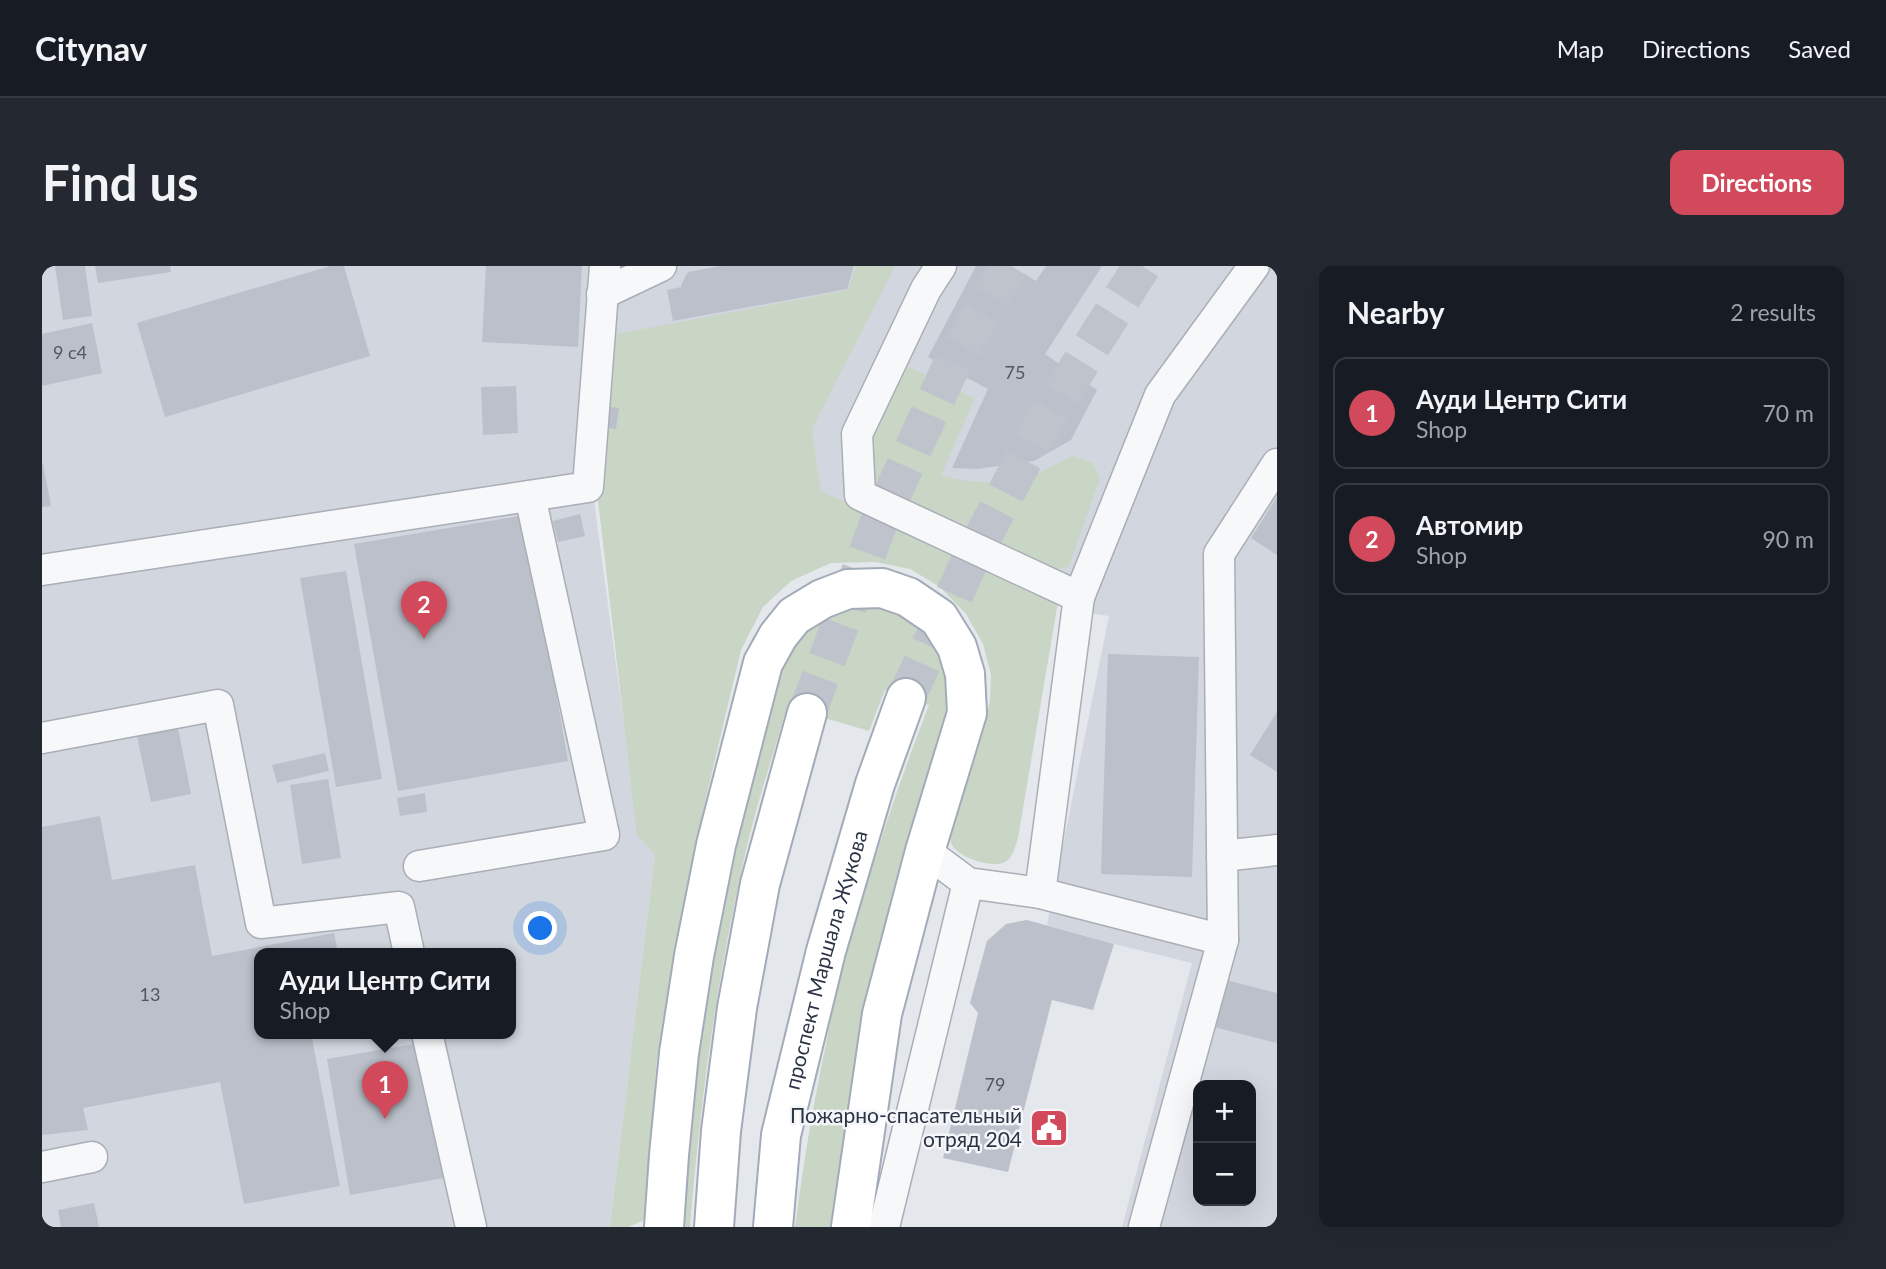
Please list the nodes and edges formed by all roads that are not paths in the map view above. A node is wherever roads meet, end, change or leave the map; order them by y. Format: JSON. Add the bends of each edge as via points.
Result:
{"nodes":[{"id":1,"x":661,"y":266,"type":"edge"},
{"id":2,"x":941,"y":266,"type":"edge"},
{"id":3,"x":1254,"y":266,"type":"edge"},
{"id":4,"x":603,"y":280,"type":"edge"},
{"id":5,"x":1277,"y":464,"type":"edge"},
{"id":6,"x":530,"y":496,"type":"junction"},
{"id":7,"x":42,"y":570,"type":"edge"},
{"id":8,"x":1079,"y":597,"type":"junction"},
{"id":9,"x":906,"y":698,"type":"tunnel mouth"},
{"id":10,"x":807,"y":713,"type":"tunnel mouth"},
{"id":11,"x":42,"y":738,"type":"edge"},
{"id":12,"x":1277,"y":850,"type":"edge"},
{"id":13,"x":925,"y":851,"type":"junction"},
{"id":14,"x":1222,"y":856,"type":"junction"},
{"id":15,"x":419,"y":866,"type":"dead end"},
{"id":16,"x":968,"y":883,"type":"junction"},
{"id":17,"x":1041,"y":893,"type":"junction"},
{"id":18,"x":1223,"y":940,"type":"junction"},
{"id":19,"x":408,"y":948,"type":"edge"},
{"id":20,"x":428,"y":1039,"type":"edge"},
{"id":21,"x":92,"y":1157,"type":"dead end"},
{"id":22,"x":42,"y":1167,"type":"edge"},
{"id":23,"x":471,"y":1227,"type":"edge"},
{"id":24,"x":664,"y":1227,"type":"edge"},
{"id":25,"x":714,"y":1227,"type":"edge"},
{"id":26,"x":772,"y":1227,"type":"edge"},
{"id":27,"x":850,"y":1227,"type":"edge"},
{"id":28,"x":884,"y":1227,"type":"edge"},
{"id":29,"x":1144,"y":1227,"type":"edge"}],
"edges":[{"from":1,"to":4,"type":"street"},
{"from":2,"to":8,"type":"street","via":[[857,434],[860,495]]},
{"from":3,"to":8,"type":"street","via":[[1160,395]]},
{"from":4,"to":6,"type":"street","via":[[588,487]]},
{"from":5,"to":14,"type":"street","via":[[1219,554]]},
{"from":6,"to":7,"type":"street"},
{"from":6,"to":15,"type":"street","via":[[604,835]]},
{"from":8,"to":17,"type":"street"},
{"from":9,"to":26,"type":"main road","name":"проспект Маршала Жукова","via":[[875,784],[826,951],[781,1135]]},
{"from":10,"to":25,"type":"main road","via":[[760,884],[737,1008]]},
{"from":11,"to":19,"type":"street","via":[[218,705],[261,923],[399,907]]},
{"from":12,"to":14,"type":"street"},
{"from":13,"to":16,"type":"street"},
{"from":13,"to":24,"type":"main road","via":[[967,713],[965,674],[957,647],[939,618],[908,597],[882,588],[848,589],[822,598],[794,616],[763,663],[716,845],[679,1053]]},
{"from":13,"to":27,"type":"main road","via":[[882,1014]]},
{"from":14,"to":18,"type":"street"},
{"from":16,"to":17,"type":"street"},
{"from":16,"to":28,"type":"street"},
{"from":17,"to":18,"type":"street"},
{"from":18,"to":29,"type":"street"},
{"from":20,"to":23,"type":"street"},
{"from":21,"to":22,"type":"street"}]}
